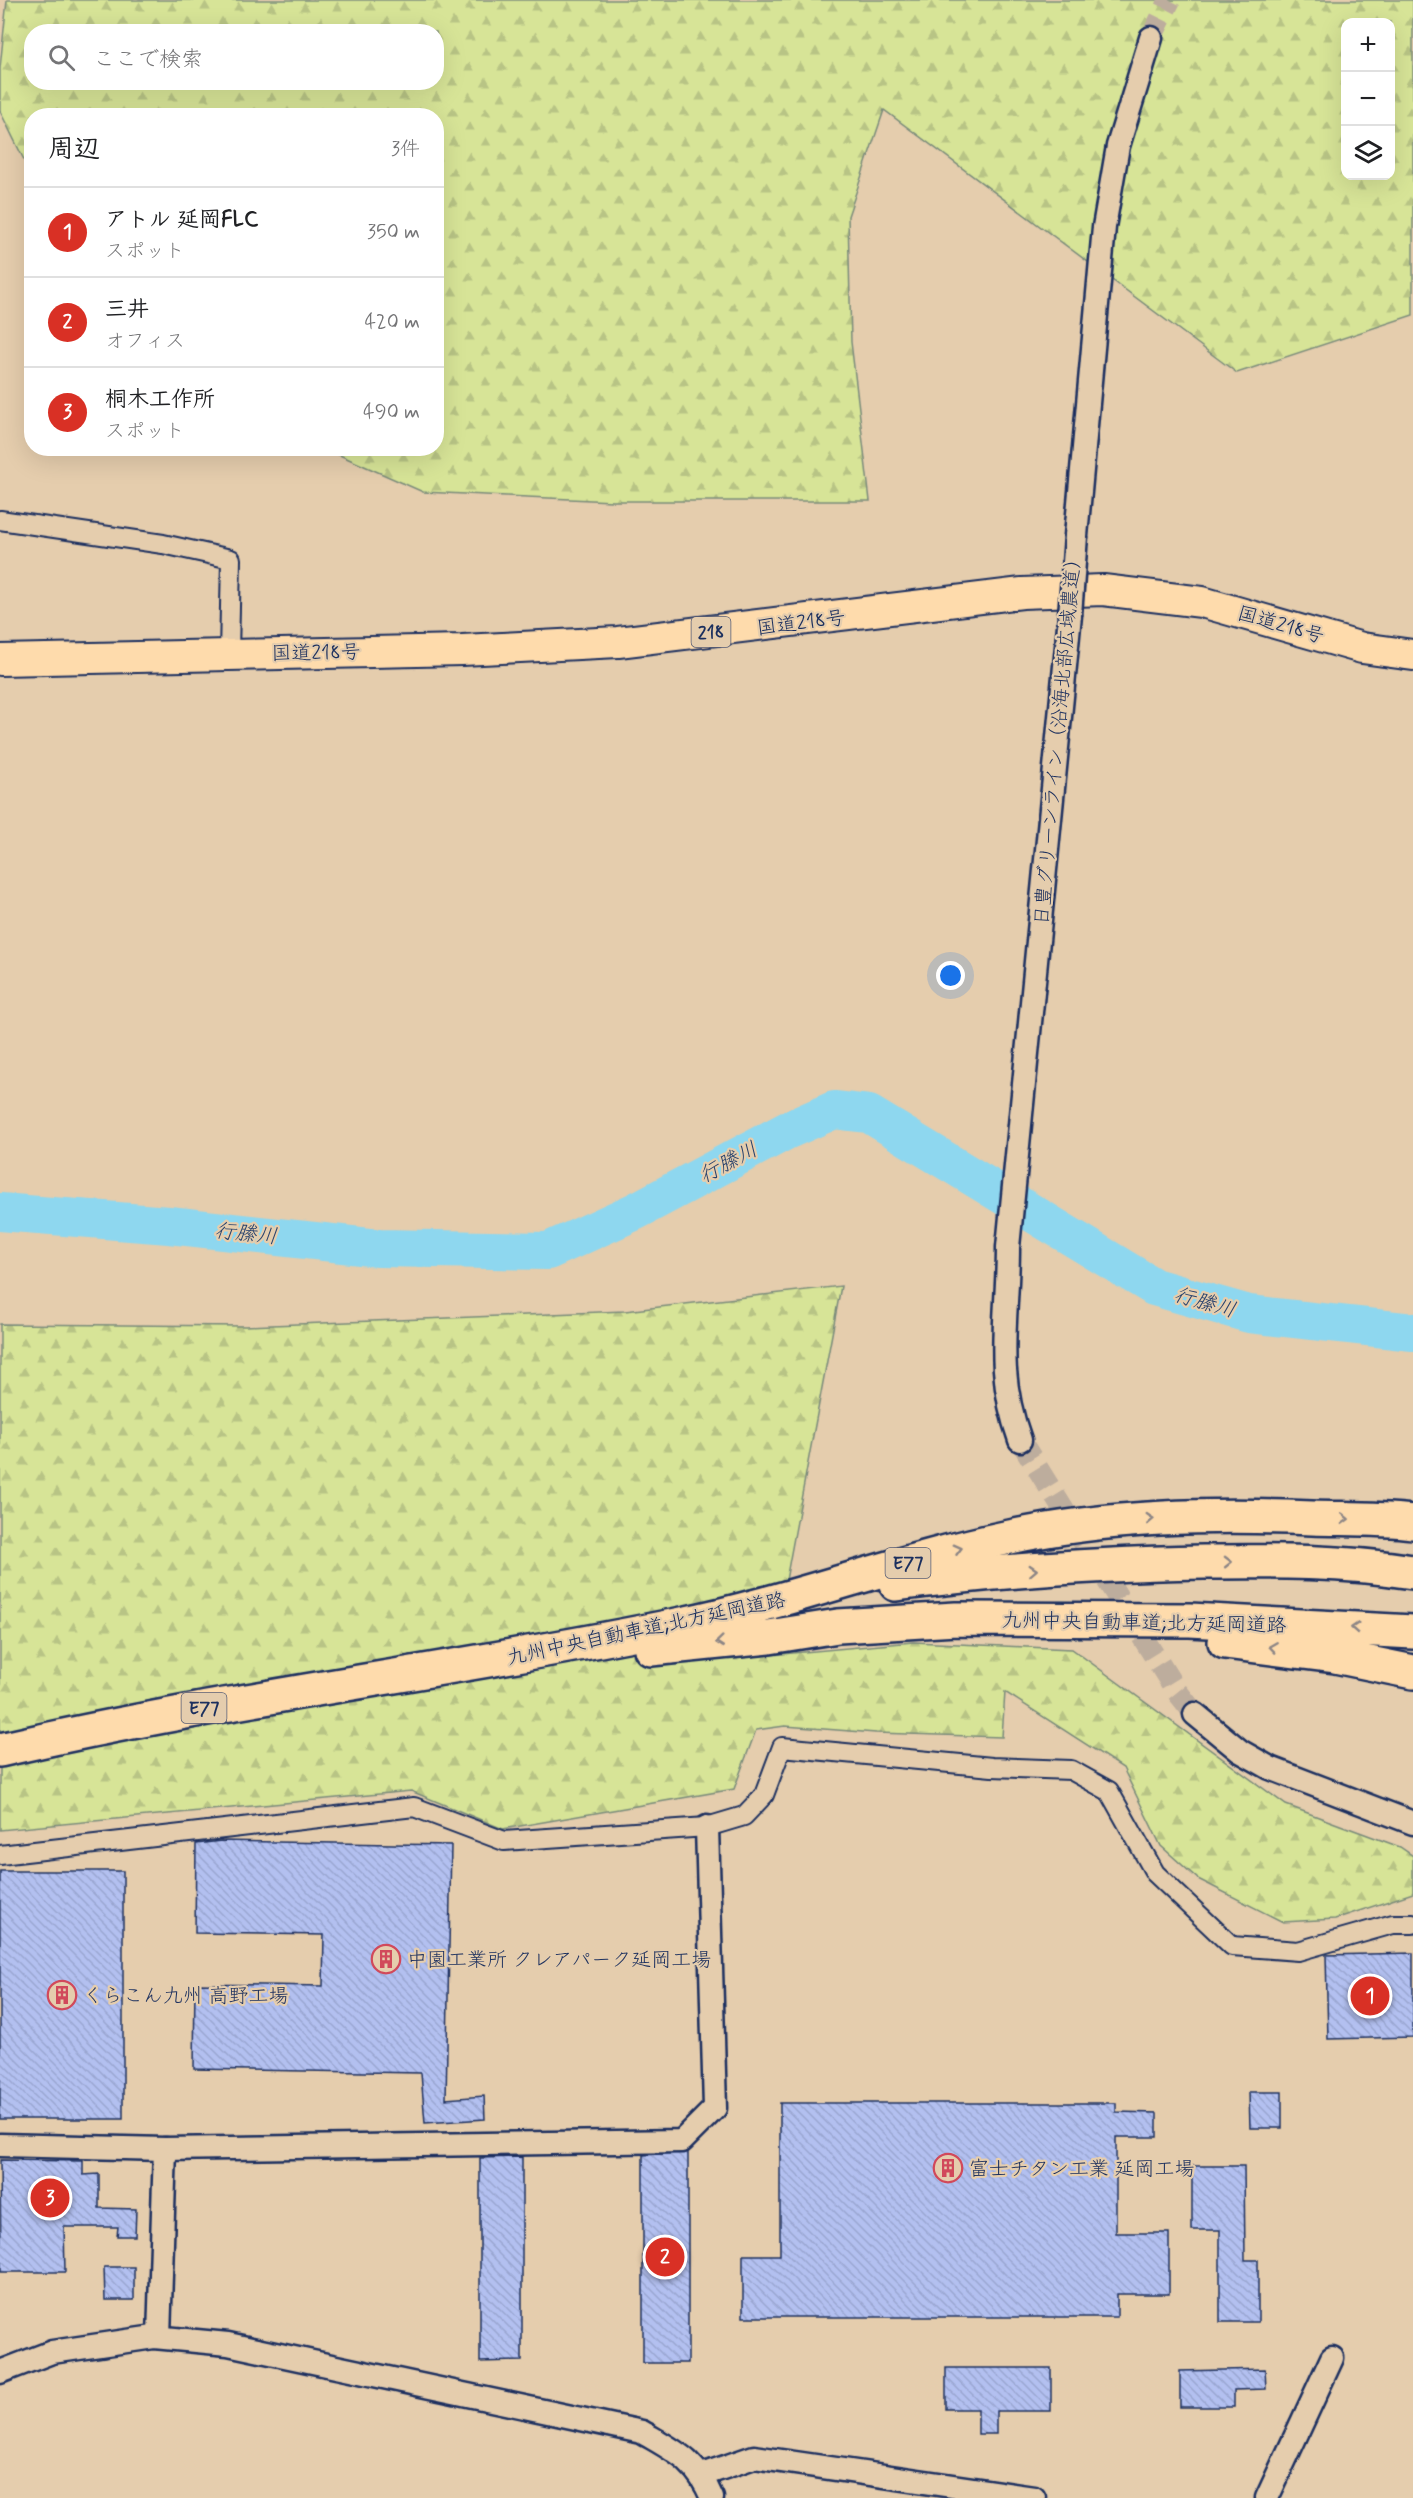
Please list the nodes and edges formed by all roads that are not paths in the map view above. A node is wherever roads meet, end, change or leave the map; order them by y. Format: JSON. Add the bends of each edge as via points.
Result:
{"nodes":[{"id":1,"x":1151,"y":38,"type":"tunnel mouth"},
{"id":2,"x":0,"y":520,"type":"edge"},
{"id":3,"x":229,"y":654,"type":"junction"},
{"id":4,"x":1413,"y":655,"type":"edge"},
{"id":5,"x":0,"y":660,"type":"edge"},
{"id":6,"x":1020,"y":1440,"type":"tunnel mouth"},
{"id":7,"x":1409,"y":1522,"type":"edge"},
{"id":8,"x":1413,"y":1572,"type":"edge"},
{"id":9,"x":747,"y":1610,"type":"junction"},
{"id":10,"x":1413,"y":1632,"type":"edge"},
{"id":11,"x":769,"y":1637,"type":"junction"},
{"id":12,"x":1413,"y":1672,"type":"edge"},
{"id":13,"x":410,"y":1675,"type":"junction"},
{"id":14,"x":1195,"y":1714,"type":"tunnel mouth"},
{"id":15,"x":0,"y":1750,"type":"edge"},
{"id":16,"x":1413,"y":1823,"type":"edge"},
{"id":17,"x":707,"y":1827,"type":"junction"},
{"id":18,"x":0,"y":1855,"type":"edge"},
{"id":19,"x":1413,"y":1924,"type":"edge"},
{"id":20,"x":0,"y":2145,"type":"edge"},
{"id":21,"x":165,"y":2149,"type":"junction"},
{"id":22,"x":159,"y":2337,"type":"junction"},
{"id":23,"x":1332,"y":2358,"type":"dead end"},
{"id":24,"x":0,"y":2372,"type":"edge"},
{"id":25,"x":702,"y":2475,"type":"junction"},
{"id":26,"x":712,"y":2498,"type":"edge"},
{"id":27,"x":1034,"y":2498,"type":"edge"},
{"id":28,"x":1267,"y":2498,"type":"edge"}],
"edges":[{"from":1,"to":6,"type":"street","name":"日豊グリーンライン（沿海北部広域農道）","bridge":true,"via":[[1118,146],[1104,227],[1008,1247],[1002,1350],[1010,1413]]},
{"from":2,"to":3,"type":"street","via":[[163,544],[231,559]]},
{"from":3,"to":4,"type":"highway","name":"国道218号","number":"218","via":[[462,650],[618,642],[1022,593],[1103,590],[1203,602],[1362,648]]},
{"from":3,"to":5,"type":"highway","name":"国道218号","number":"218"},
{"from":9,"to":7,"type":"highway","name":"九州中央自動車道;北方延岡道路","number":"E77","one_way":true,"via":[[968,1546],[1067,1527],[1210,1517]]},
{"from":9,"to":8,"type":"highway","one_way":true,"via":[[950,1577],[1087,1566],[1305,1562]]},
{"from":9,"to":13,"type":"highway","name":"九州中央自動車道;北方延岡道路","number":"E77"},
{"from":10,"to":11,"type":"highway","name":"九州中央自動車道;北方延岡道路","number":"E77","one_way":true,"via":[[1190,1620],[1018,1618],[838,1626]]},
{"from":12,"to":11,"type":"highway","one_way":true,"via":[[1257,1645],[1084,1631],[987,1629]]},
{"from":11,"to":13,"type":"highway","name":"九州中央自動車道;北方延岡道路","number":"E77","one_way":true},
{"from":13,"to":15,"type":"highway","name":"九州中央自動車道;北方延岡道路","number":"E77","via":[[155,1717]]},
{"from":14,"to":16,"type":"street","via":[[1240,1751],[1270,1768]]},
{"from":17,"to":18,"type":"street","via":[[504,1841],[414,1807]]},
{"from":17,"to":19,"type":"street","via":[[744,1816],[764,1795],[782,1747],[992,1767],[1071,1770],[1109,1791],[1155,1873],[1232,1946],[1298,1951],[1393,1924]]},
{"from":17,"to":21,"type":"street","via":[[715,2108],[682,2142]]},
{"from":20,"to":21,"type":"street"},
{"from":21,"to":22,"type":"street"},
{"from":22,"to":24,"type":"street","via":[[52,2352]]},
{"from":22,"to":25,"type":"street","via":[[228,2344],[642,2432],[680,2453]]},
{"from":23,"to":28,"type":"street"},
{"from":25,"to":26,"type":"street"},
{"from":25,"to":27,"type":"street","via":[[754,2457]]}]}
